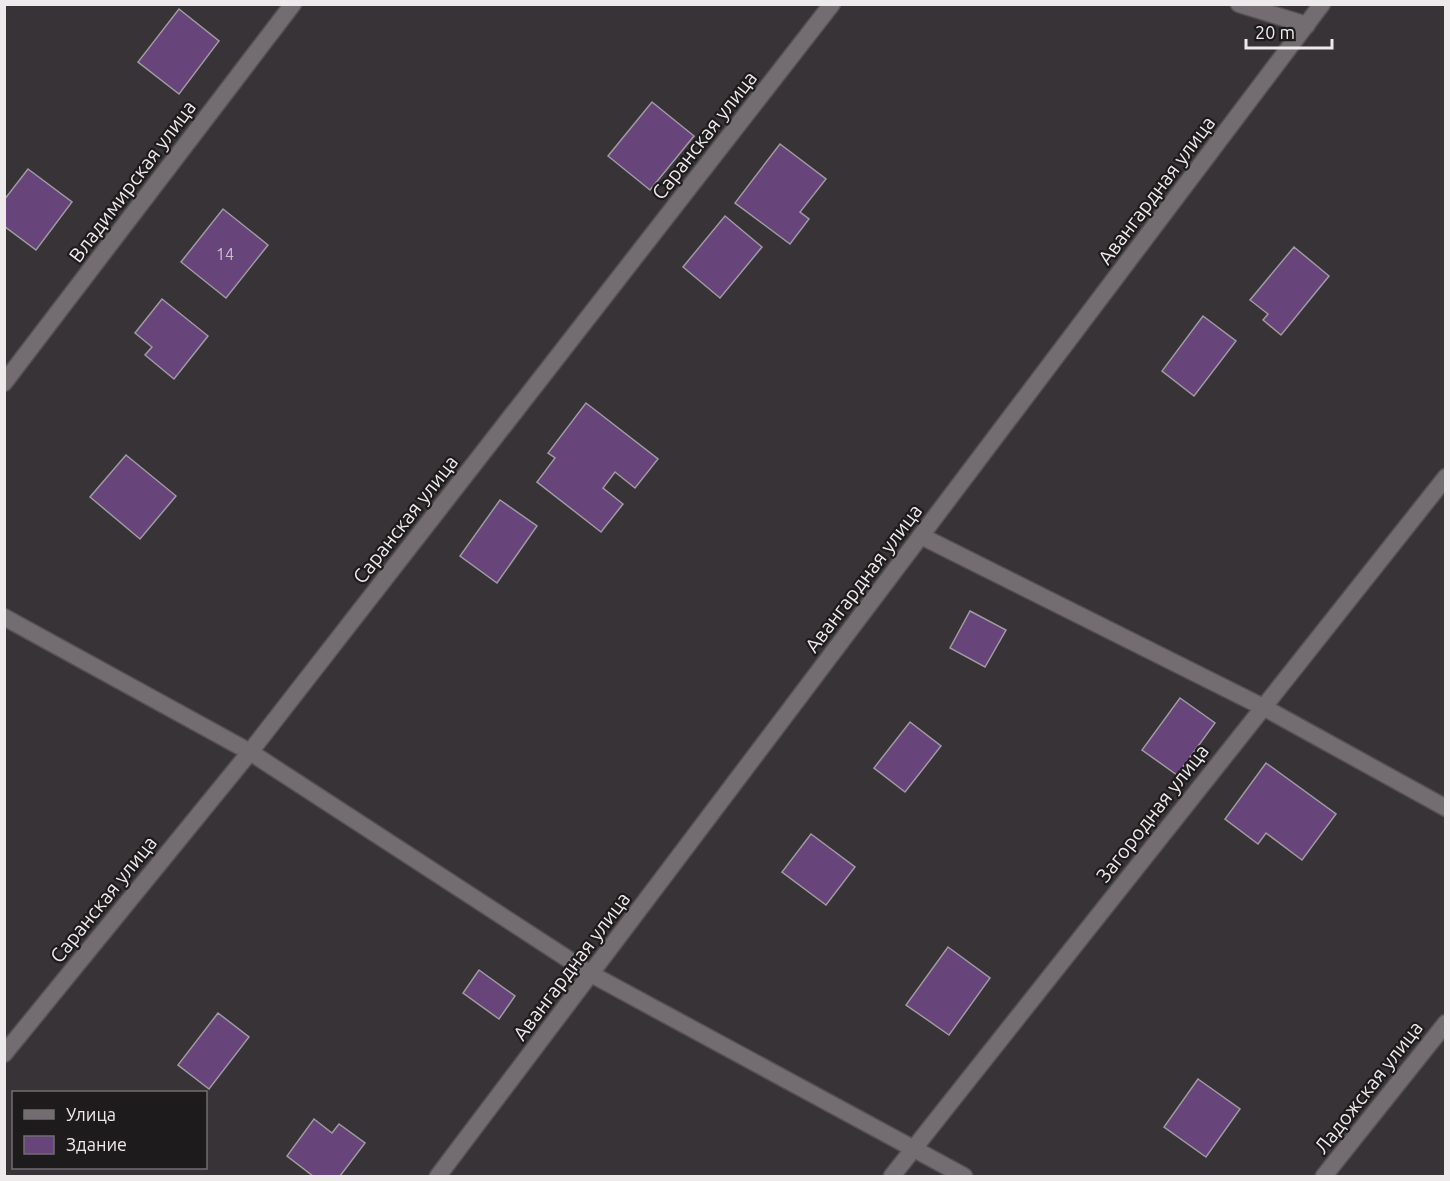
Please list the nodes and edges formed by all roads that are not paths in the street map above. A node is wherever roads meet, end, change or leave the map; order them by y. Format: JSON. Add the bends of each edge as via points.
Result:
{"nodes":[{"id":1,"x":293,"y":4,"type":"edge"},
{"id":2,"x":832,"y":4,"type":"edge"},
{"id":3,"x":1239,"y":4,"type":"edge"},
{"id":4,"x":1322,"y":4,"type":"edge"},
{"id":5,"x":1307,"y":25,"type":"junction"},
{"id":6,"x":4,"y":382,"type":"edge"},
{"id":7,"x":1446,"y":477,"type":"edge"},
{"id":8,"x":921,"y":536,"type":"junction"},
{"id":9,"x":4,"y":617,"type":"edge"},
{"id":10,"x":1263,"y":707,"type":"junction"},
{"id":11,"x":250,"y":752,"type":"junction"},
{"id":12,"x":1446,"y":807,"type":"edge"},
{"id":13,"x":591,"y":974,"type":"junction"},
{"id":14,"x":1446,"y":1023,"type":"edge"},
{"id":15,"x":4,"y":1054,"type":"edge"},
{"id":16,"x":914,"y":1149,"type":"junction"},
{"id":17,"x":438,"y":1176,"type":"edge"},
{"id":18,"x":892,"y":1176,"type":"edge"},
{"id":19,"x":964,"y":1176,"type":"edge"},
{"id":20,"x":1324,"y":1176,"type":"edge"}],
"edges":[{"from":1,"to":6,"type":"street","name":"Владимирская улица"},
{"from":2,"to":11,"type":"street","name":"Саранская улица"},
{"from":3,"to":5,"type":"street"},
{"from":4,"to":5,"type":"street","name":"Авангардная улица"},
{"from":5,"to":8,"type":"street","name":"Авангардная улица"},
{"from":7,"to":10,"type":"street","name":"Загородная улица"},
{"from":8,"to":10,"type":"street"},
{"from":8,"to":13,"type":"street","name":"Авангардная улица"},
{"from":9,"to":11,"type":"street"},
{"from":10,"to":12,"type":"street"},
{"from":10,"to":16,"type":"street","name":"Загородная улица"},
{"from":11,"to":13,"type":"street"},
{"from":11,"to":15,"type":"street","name":"Саранская улица"},
{"from":13,"to":16,"type":"street"},
{"from":13,"to":17,"type":"street","name":"Авангардная улица"},
{"from":14,"to":20,"type":"street","name":"Ладожская улица"},
{"from":16,"to":18,"type":"street","name":"Загородная улица"},
{"from":16,"to":19,"type":"street"}]}
